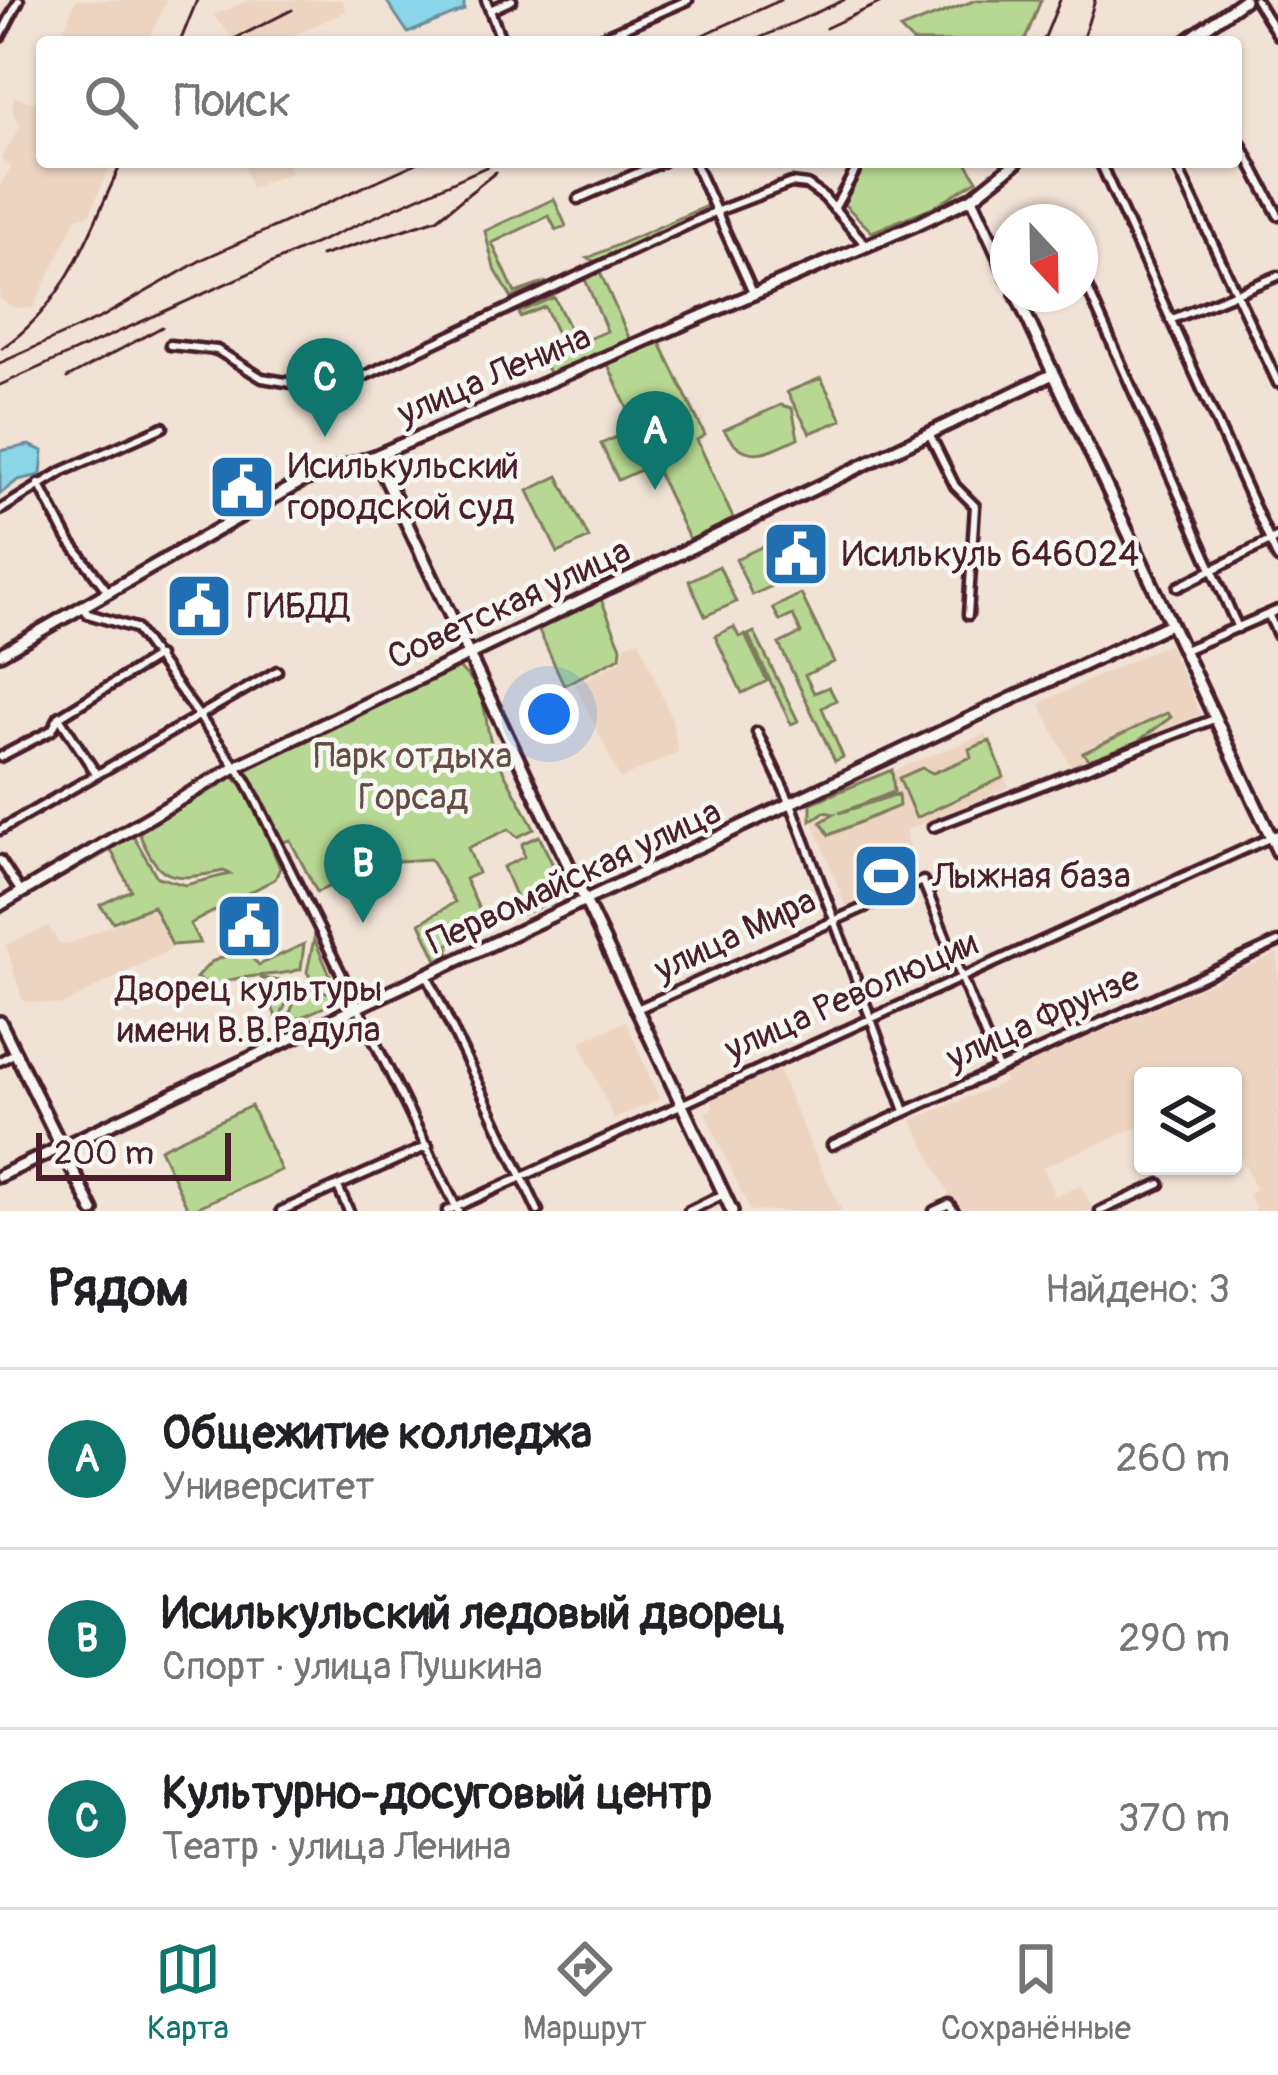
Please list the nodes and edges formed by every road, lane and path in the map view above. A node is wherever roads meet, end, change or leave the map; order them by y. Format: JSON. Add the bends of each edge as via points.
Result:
{"nodes":[{"id":1,"x":19,"y":0,"type":"edge"},
{"id":2,"x":486,"y":0,"type":"edge"},
{"id":3,"x":512,"y":0,"type":"edge"},
{"id":4,"x":688,"y":0,"type":"edge"},
{"id":5,"x":1244,"y":0,"type":"edge"},
{"id":6,"x":1256,"y":0,"type":"edge"},
{"id":7,"x":490,"y":10,"type":"junction"},
{"id":8,"x":1278,"y":35,"type":"edge"},
{"id":9,"x":500,"y":36,"type":"edge"},
{"id":10,"x":605,"y":36,"type":"edge"},
{"id":11,"x":1194,"y":36,"type":"edge"},
{"id":12,"x":0,"y":37,"type":"edge"},
{"id":13,"x":1242,"y":146,"type":"edge"},
{"id":14,"x":649,"y":168,"type":"edge"},
{"id":15,"x":697,"y":168,"type":"edge"},
{"id":16,"x":857,"y":168,"type":"edge"},
{"id":17,"x":1010,"y":168,"type":"edge"},
{"id":18,"x":1103,"y":168,"type":"edge"},
{"id":19,"x":1177,"y":168,"type":"edge"},
{"id":20,"x":973,"y":199,"type":"junction"},
{"id":21,"x":578,"y":200,"type":"dead end"},
{"id":22,"x":834,"y":209,"type":"junction"},
{"id":23,"x":716,"y":211,"type":"junction"},
{"id":24,"x":1278,"y":215,"type":"edge"},
{"id":25,"x":990,"y":237,"type":"edge"},
{"id":26,"x":866,"y":244,"type":"junction"},
{"id":27,"x":1278,"y":276,"type":"edge"},
{"id":28,"x":753,"y":293,"type":"junction"},
{"id":29,"x":1235,"y":295,"type":"junction"},
{"id":30,"x":1024,"y":312,"type":"edge"},
{"id":31,"x":1098,"y":312,"type":"edge"},
{"id":32,"x":1170,"y":320,"type":"junction"},
{"id":33,"x":170,"y":346,"type":"dead end"},
{"id":34,"x":1053,"y":374,"type":"junction"},
{"id":35,"x":1278,"y":383,"type":"edge"},
{"id":36,"x":164,"y":427,"type":"dead end"},
{"id":37,"x":929,"y":433,"type":"junction"},
{"id":38,"x":375,"y":456,"type":"junction"},
{"id":39,"x":39,"y":484,"type":"junction"},
{"id":40,"x":0,"y":510,"type":"edge"},
{"id":41,"x":1274,"y":539,"type":"edge"},
{"id":42,"x":1278,"y":560,"type":"edge"},
{"id":43,"x":1212,"y":570,"type":"junction"},
{"id":44,"x":1178,"y":587,"type":"dead end"},
{"id":45,"x":106,"y":589,"type":"junction"},
{"id":46,"x":81,"y":604,"type":"junction"},
{"id":47,"x":1278,"y":610,"type":"edge"},
{"id":48,"x":1268,"y":614,"type":"junction"},
{"id":49,"x":968,"y":615,"type":"dead end"},
{"id":50,"x":1170,"y":624,"type":"junction"},
{"id":51,"x":1238,"y":628,"type":"junction"},
{"id":52,"x":1278,"y":635,"type":"edge"},
{"id":53,"x":1182,"y":651,"type":"junction"},
{"id":54,"x":468,"y":652,"type":"junction"},
{"id":55,"x":0,"y":654,"type":"edge"},
{"id":56,"x":158,"y":656,"type":"junction"},
{"id":57,"x":277,"y":671,"type":"dead end"},
{"id":58,"x":200,"y":712,"type":"junction"},
{"id":59,"x":59,"y":717,"type":"junction"},
{"id":60,"x":1214,"y":718,"type":"junction"},
{"id":61,"x":757,"y":732,"type":"dead end"},
{"id":62,"x":0,"y":757,"type":"edge"},
{"id":63,"x":237,"y":766,"type":"junction"},
{"id":64,"x":95,"y":772,"type":"junction"},
{"id":65,"x":792,"y":806,"type":"junction"},
{"id":66,"x":933,"y":827,"type":"dead end"},
{"id":67,"x":0,"y":830,"type":"edge"},
{"id":68,"x":1274,"y":835,"type":"edge"},
{"id":69,"x":1278,"y":852,"type":"edge"},
{"id":70,"x":0,"y":860,"type":"edge"},
{"id":71,"x":21,"y":892,"type":"junction"},
{"id":72,"x":584,"y":904,"type":"junction"},
{"id":73,"x":0,"y":905,"type":"edge"},
{"id":74,"x":835,"y":919,"type":"junction"},
{"id":75,"x":1278,"y":942,"type":"edge"},
{"id":76,"x":427,"y":974,"type":"junction"},
{"id":77,"x":961,"y":976,"type":"junction"},
{"id":78,"x":359,"y":1005,"type":"junction"},
{"id":79,"x":637,"y":1009,"type":"junction"},
{"id":80,"x":872,"y":1016,"type":"junction"},
{"id":81,"x":0,"y":1022,"type":"edge"},
{"id":82,"x":16,"y":1053,"type":"junction"},
{"id":83,"x":0,"y":1061,"type":"edge"},
{"id":84,"x":998,"y":1066,"type":"junction"},
{"id":85,"x":679,"y":1104,"type":"junction"},
{"id":86,"x":905,"y":1111,"type":"junction"},
{"id":87,"x":832,"y":1145,"type":"dead end"},
{"id":88,"x":61,"y":1146,"type":"junction"},
{"id":89,"x":428,"y":1146,"type":"junction"},
{"id":90,"x":0,"y":1176,"type":"edge"},
{"id":91,"x":520,"y":1178,"type":"junction"},
{"id":92,"x":1160,"y":1184,"type":"dead end"},
{"id":93,"x":337,"y":1186,"type":"junction"},
{"id":94,"x":724,"y":1195,"type":"junction"},
{"id":95,"x":951,"y":1207,"type":"edge"},
{"id":96,"x":457,"y":1209,"type":"edge"},
{"id":97,"x":93,"y":1211,"type":"edge"},
{"id":98,"x":280,"y":1211,"type":"edge"},
{"id":99,"x":349,"y":1211,"type":"edge"},
{"id":100,"x":447,"y":1211,"type":"edge"},
{"id":101,"x":538,"y":1211,"type":"edge"},
{"id":102,"x":689,"y":1211,"type":"edge"},
{"id":103,"x":732,"y":1211,"type":"edge"},
{"id":104,"x":934,"y":1211,"type":"edge"},
{"id":105,"x":1100,"y":1211,"type":"edge"}],
"edges":[{"from":1,"to":12,"type":"street"},
{"from":2,"to":7,"type":"street"},
{"from":3,"to":7,"type":"street"},
{"from":4,"to":10,"type":"street"},
{"from":5,"to":11,"type":"street"},
{"from":6,"to":8,"type":"street"},
{"from":7,"to":9,"type":"street"},
{"from":13,"to":24,"type":"street"},
{"from":14,"to":21,"type":"street"},
{"from":15,"to":23,"type":"street"},
{"from":16,"to":22,"type":"street"},
{"from":17,"to":20,"type":"street","name":"улица Ленина"},
{"from":18,"to":32,"type":"street"},
{"from":19,"to":29,"type":"street"},
{"from":20,"to":25,"type":"street"},
{"from":20,"to":26,"type":"street","name":"улица Ленина"},
{"from":22,"to":23,"type":"street","via":[[807,185],[791,183]]},
{"from":22,"to":26,"type":"street"},
{"from":23,"to":28,"type":"street"},
{"from":23,"to":33,"type":"street","via":[[334,390],[262,378],[217,350]]},
{"from":26,"to":28,"type":"street","name":"улица Ленина"},
{"from":27,"to":29,"type":"street"},
{"from":28,"to":38,"type":"street","name":"улица Ленина"},
{"from":29,"to":32,"type":"street"},
{"from":29,"to":35,"type":"street"},
{"from":30,"to":34,"type":"street"},
{"from":31,"to":43,"type":"street"},
{"from":32,"to":41,"type":"street"},
{"from":34,"to":37,"type":"street","name":"Советская улица"},
{"from":34,"to":50,"type":"street"},
{"from":36,"to":39,"type":"street"},
{"from":37,"to":49,"type":"street","via":[[955,486],[975,506]]},
{"from":37,"to":54,"type":"street","name":"Советская улица"},
{"from":38,"to":45,"type":"street","name":"улица Ленина","via":[[304,480]]},
{"from":38,"to":54,"type":"street"},
{"from":39,"to":40,"type":"street"},
{"from":39,"to":45,"type":"street"},
{"from":41,"to":42,"type":"street"},
{"from":41,"to":43,"type":"street"},
{"from":43,"to":44,"type":"street"},
{"from":43,"to":51,"type":"street"},
{"from":45,"to":46,"type":"street","name":"улица Ленина"},
{"from":46,"to":55,"type":"street","name":"улица Ленина"},
{"from":46,"to":56,"type":"street","via":[[88,614],[135,628]]},
{"from":47,"to":48,"type":"street"},
{"from":48,"to":51,"type":"street"},
{"from":48,"to":52,"type":"street"},
{"from":50,"to":53,"type":"street"},
{"from":50,"to":65,"type":"street","name":"Первомайская улица"},
{"from":51,"to":53,"type":"street"},
{"from":53,"to":60,"type":"street"},
{"from":54,"to":63,"type":"street","name":"Советская улица"},
{"from":54,"to":72,"type":"street"},
{"from":56,"to":58,"type":"street"},
{"from":56,"to":59,"type":"street"},
{"from":57,"to":58,"type":"street"},
{"from":58,"to":63,"type":"street"},
{"from":58,"to":64,"type":"street"},
{"from":59,"to":62,"type":"street","via":[[52,730]]},
{"from":59,"to":64,"type":"street"},
{"from":60,"to":66,"type":"street"},
{"from":60,"to":68,"type":"street"},
{"from":61,"to":65,"type":"street"},
{"from":63,"to":71,"type":"street","name":"Советская улица"},
{"from":63,"to":78,"type":"street"},
{"from":64,"to":67,"type":"street"},
{"from":65,"to":72,"type":"street","name":"Первомайская улица"},
{"from":65,"to":74,"type":"street"},
{"from":68,"to":69,"type":"street"},
{"from":68,"to":77,"type":"street","name":"улица Революции"},
{"from":70,"to":71,"type":"street"},
{"from":71,"to":73,"type":"street","name":"Советская улица"},
{"from":72,"to":76,"type":"street","name":"Первомайская улица"},
{"from":72,"to":79,"type":"street"},
{"from":74,"to":77,"type":"street","name":"улица Мира","via":[[922,881]]},
{"from":74,"to":79,"type":"street","name":"улица Мира"},
{"from":74,"to":80,"type":"street"},
{"from":75,"to":84,"type":"street","name":"улица Фрунзе"},
{"from":76,"to":78,"type":"street","name":"Первомайская улица"},
{"from":76,"to":91,"type":"street"},
{"from":77,"to":80,"type":"street","name":"улица Революции"},
{"from":77,"to":84,"type":"street"},
{"from":78,"to":88,"type":"street","name":"Первомайская улица"},
{"from":78,"to":89,"type":"street"},
{"from":79,"to":85,"type":"street"},
{"from":80,"to":85,"type":"street","name":"улица Революции"},
{"from":80,"to":86,"type":"street"},
{"from":81,"to":82,"type":"street"},
{"from":82,"to":83,"type":"street"},
{"from":82,"to":88,"type":"street"},
{"from":84,"to":86,"type":"street","name":"улица Фрунзе"},
{"from":85,"to":91,"type":"street","name":"улица Революции"},
{"from":85,"to":94,"type":"street"},
{"from":86,"to":87,"type":"street","name":"улица Фрунзе"},
{"from":88,"to":90,"type":"street","name":"Первомайская улица"},
{"from":88,"to":97,"type":"street"},
{"from":89,"to":93,"type":"street"},
{"from":89,"to":96,"type":"street"},
{"from":91,"to":96,"type":"street","name":"улица Революции"},
{"from":91,"to":101,"type":"street"},
{"from":92,"to":105,"type":"street"},
{"from":93,"to":98,"type":"street"},
{"from":93,"to":99,"type":"street"},
{"from":94,"to":102,"type":"street"},
{"from":94,"to":103,"type":"street"},
{"from":95,"to":104,"type":"street"},
{"from":96,"to":100,"type":"street","name":"улица Революции"}]}
